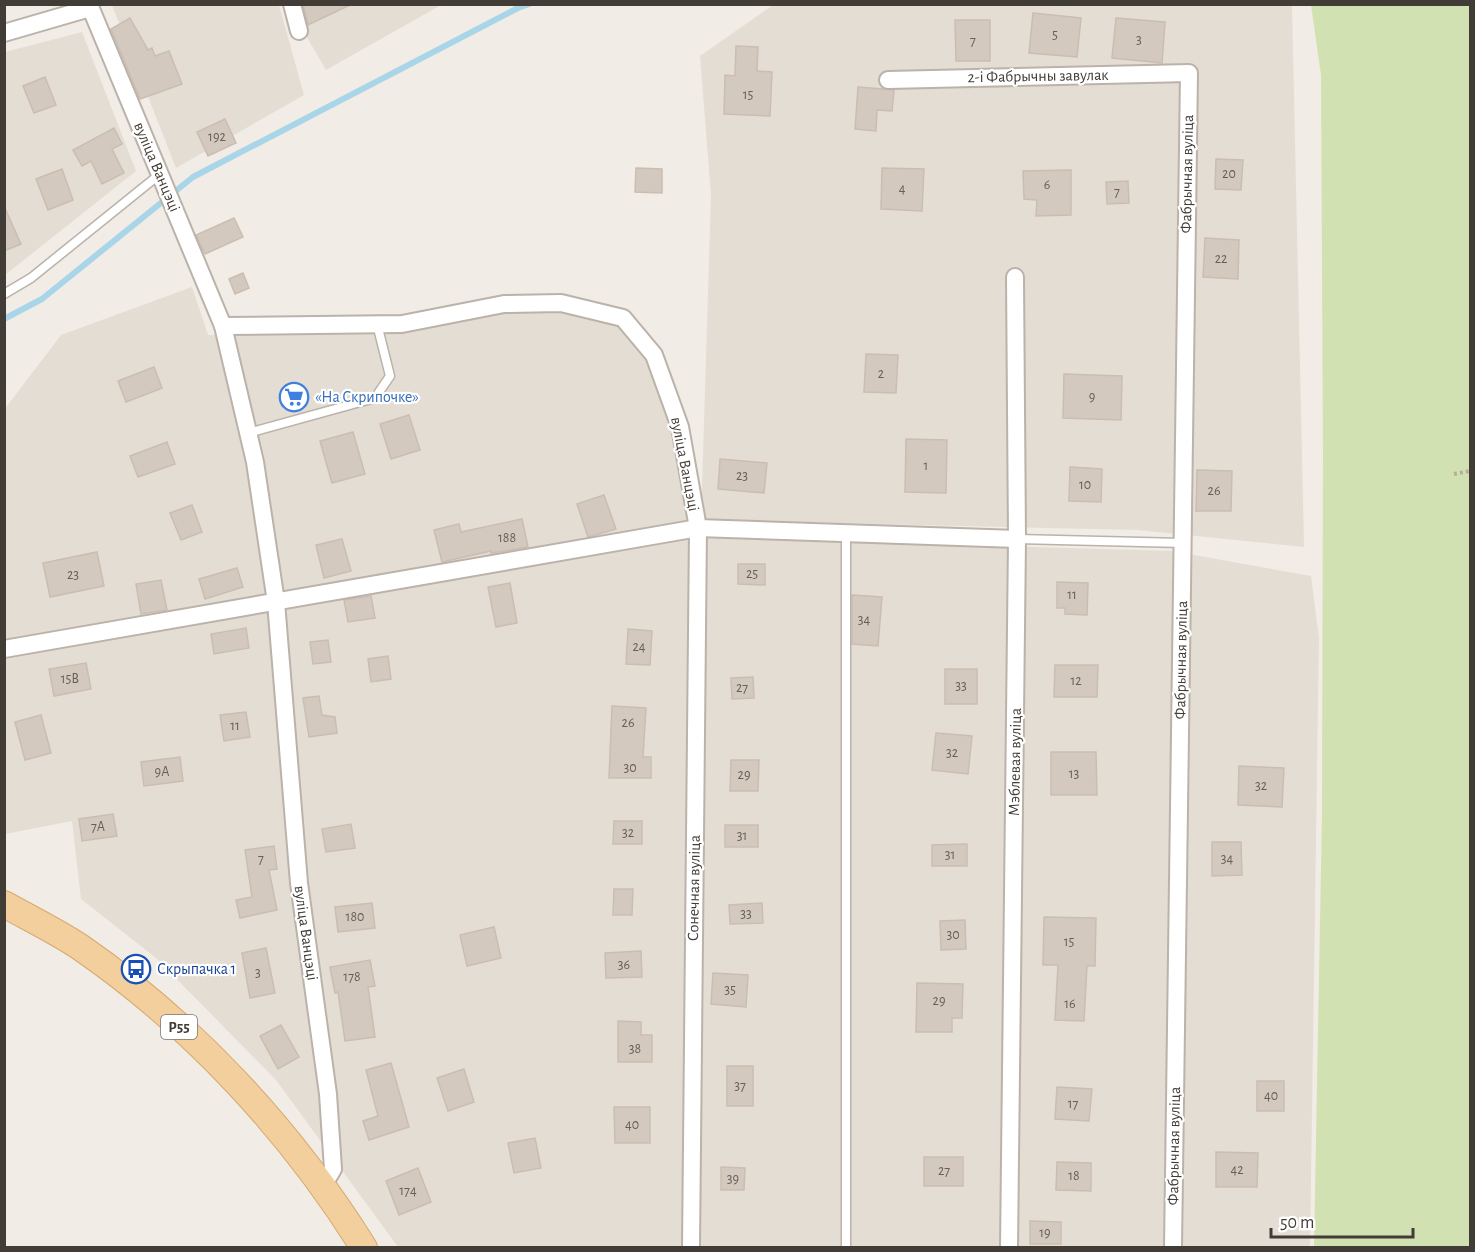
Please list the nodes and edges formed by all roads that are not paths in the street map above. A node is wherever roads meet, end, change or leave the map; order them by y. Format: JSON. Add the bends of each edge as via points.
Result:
{"nodes":[{"id":1,"x":292,"y":4,"type":"edge"},
{"id":2,"x":90,"y":6,"type":"edge"},
{"id":3,"x":299,"y":31,"type":"dead end"},
{"id":4,"x":4,"y":33,"type":"edge"},
{"id":5,"x":1189,"y":73,"type":"joint"},
{"id":6,"x":888,"y":80,"type":"dead end"},
{"id":7,"x":162,"y":179,"type":"junction"},
{"id":8,"x":1015,"y":277,"type":"dead end"},
{"id":9,"x":4,"y":294,"type":"edge"},
{"id":10,"x":377,"y":324,"type":"junction"},
{"id":11,"x":223,"y":326,"type":"junction"},
{"id":12,"x":248,"y":433,"type":"junction"},
{"id":13,"x":698,"y":528,"type":"junction"},
{"id":14,"x":846,"y":533,"type":"junction"},
{"id":15,"x":1017,"y":539,"type":"junction"},
{"id":16,"x":1183,"y":543,"type":"junction"},
{"id":17,"x":276,"y":602,"type":"junction"},
{"id":18,"x":4,"y":649,"type":"edge"},
{"id":19,"x":4,"y":904,"type":"edge"},
{"id":20,"x":322,"y":1186,"type":"junction"},
{"id":21,"x":364,"y":1248,"type":"edge"},
{"id":22,"x":691,"y":1248,"type":"edge"},
{"id":23,"x":846,"y":1248,"type":"edge"},
{"id":24,"x":1010,"y":1248,"type":"edge"},
{"id":25,"x":1173,"y":1248,"type":"edge"}],
"edges":[{"from":1,"to":3,"type":"street"},
{"from":2,"to":4,"type":"street","name":"вуліца Ванцэці"},
{"from":2,"to":7,"type":"street","name":"вуліца Ванцэці"},
{"from":5,"to":6,"type":"street","name":"2-і Фабрычны завулак"},
{"from":5,"to":16,"type":"street","name":"Фабрычная вуліца"},
{"from":7,"to":9,"type":"lane"},
{"from":7,"to":11,"type":"street","name":"вуліца Ванцэці"},
{"from":8,"to":15,"type":"street","name":"Мэблевая вуліца"},
{"from":10,"to":11,"type":"street","name":"вуліца Ванцэці"},
{"from":10,"to":12,"type":"lane","via":[[390,376],[375,398]]},
{"from":10,"to":13,"type":"street","name":"вуліца Ванцэці","via":[[402,324],[504,304],[561,303],[623,318],[654,355],[680,427]]},
{"from":11,"to":12,"type":"street","name":"вуліца Ванцэці"},
{"from":12,"to":17,"type":"street","name":"вуліца Ванцэці"},
{"from":13,"to":14,"type":"street"},
{"from":13,"to":17,"type":"street","name":"вуліца Ванцэці"},
{"from":13,"to":22,"type":"street","name":"Сонечная вуліца"},
{"from":14,"to":15,"type":"street"},
{"from":14,"to":23,"type":"lane"},
{"from":15,"to":16,"type":"lane"},
{"from":15,"to":24,"type":"street","name":"Мэблевая вуліца"},
{"from":16,"to":25,"type":"street","name":"Фабрычная вуліца"},
{"from":17,"to":18,"type":"street","name":"вуліца Ванцэці"},
{"from":17,"to":20,"type":"street","name":"вуліца Ванцэці","via":[[299,883],[328,1094],[333,1169]]},
{"from":19,"to":20,"type":"main road","number":"Р55","via":[[78,946],[138,990],[234,1079]]},
{"from":20,"to":21,"type":"main road","number":"Р55"}]}
